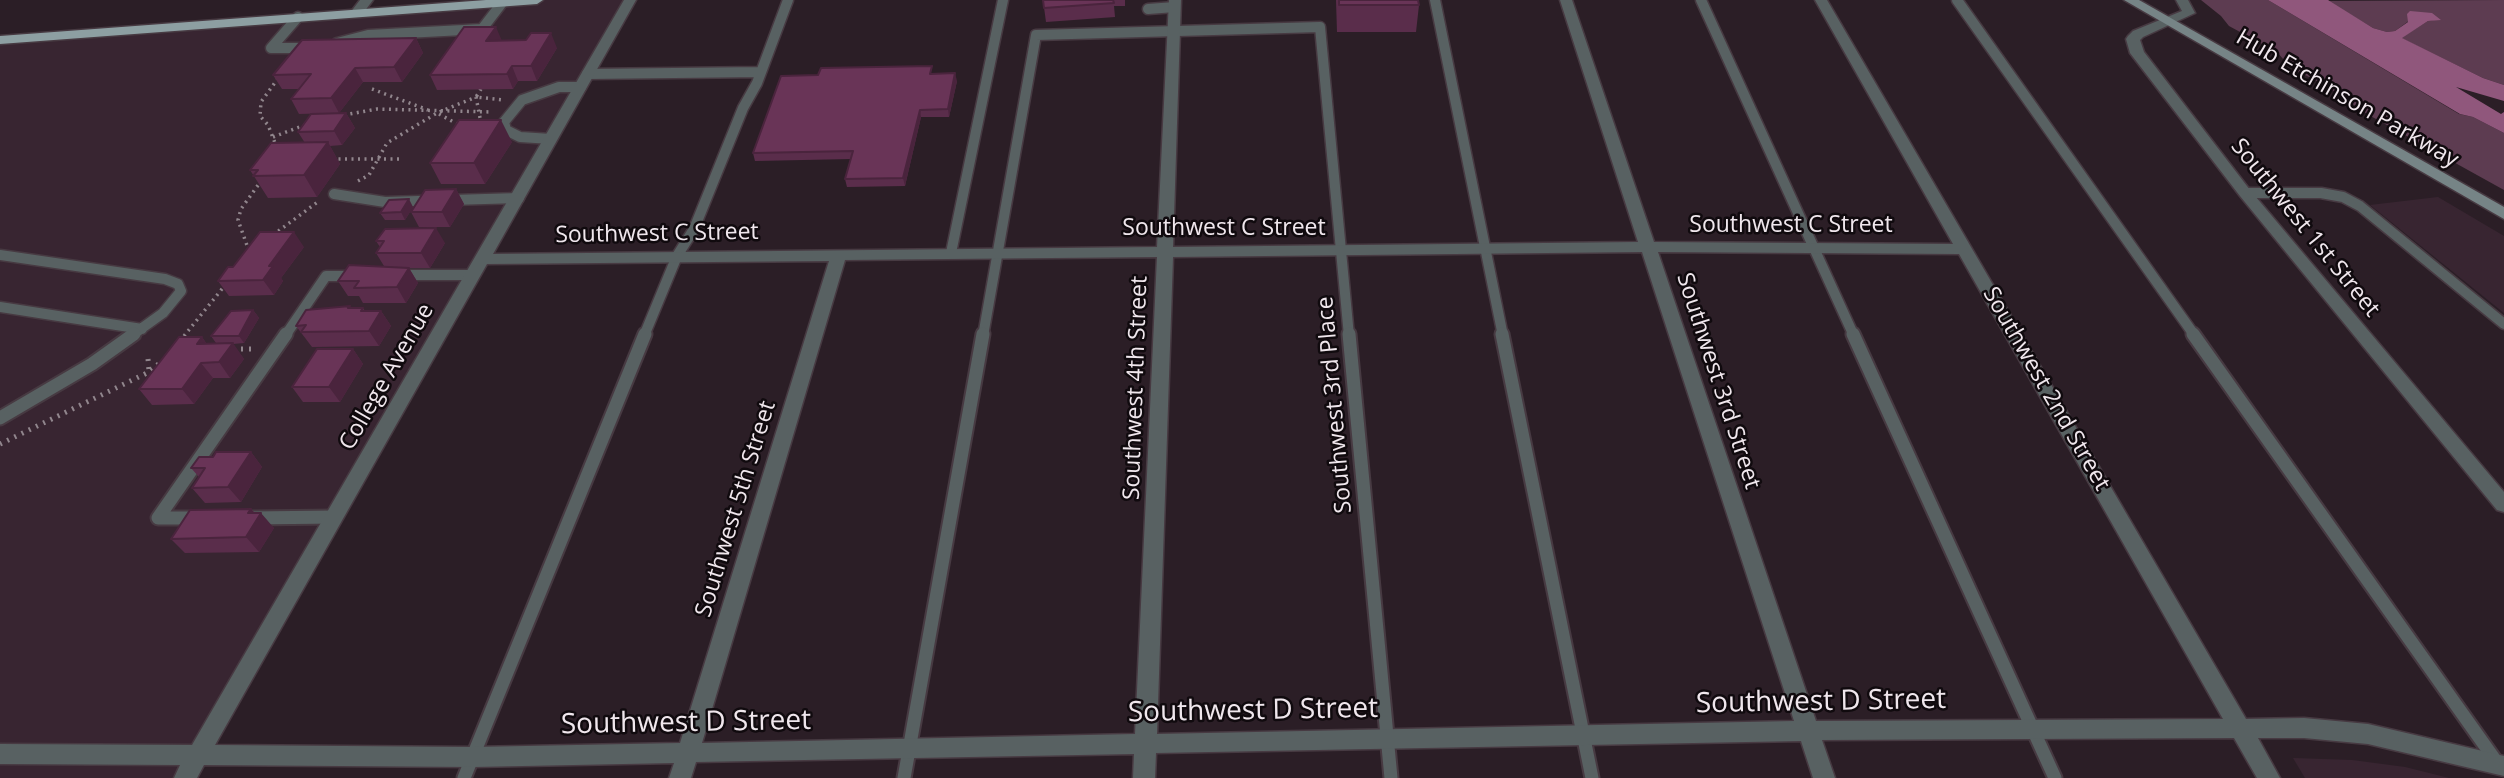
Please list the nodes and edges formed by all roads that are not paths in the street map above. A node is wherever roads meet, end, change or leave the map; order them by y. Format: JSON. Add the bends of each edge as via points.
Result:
{"nodes":[{"id":1,"x":367,"y":0,"type":"edge"},
{"id":2,"x":537,"y":0,"type":"edge"},
{"id":3,"x":630,"y":0,"type":"edge"},
{"id":4,"x":788,"y":0,"type":"edge"},
{"id":5,"x":1003,"y":0,"type":"edge"},
{"id":6,"x":1435,"y":0,"type":"edge"},
{"id":7,"x":1566,"y":0,"type":"edge"},
{"id":8,"x":1701,"y":0,"type":"edge"},
{"id":9,"x":1821,"y":0,"type":"edge"},
{"id":10,"x":1957,"y":0,"type":"edge"},
{"id":11,"x":2130,"y":0,"type":"edge"},
{"id":12,"x":2182,"y":0,"type":"edge"},
{"id":13,"x":502,"y":2,"type":"junction"},
{"id":14,"x":1175,"y":3,"type":"edge"},
{"id":15,"x":1148,"y":9,"type":"dead end"},
{"id":16,"x":356,"y":13,"type":"junction"},
{"id":17,"x":298,"y":18,"type":"junction"},
{"id":18,"x":2168,"y":22,"type":"junction"},
{"id":19,"x":1174,"y":31,"type":"junction"},
{"id":20,"x":0,"y":40,"type":"edge"},
{"id":21,"x":761,"y":72,"type":"junction"},
{"id":22,"x":584,"y":80,"type":"junction"},
{"id":23,"x":551,"y":139,"type":"junction"},
{"id":24,"x":2245,"y":193,"type":"junction"},
{"id":25,"x":334,"y":194,"type":"road end"},
{"id":26,"x":519,"y":198,"type":"junction"},
{"id":27,"x":2504,"y":214,"type":"edge"},
{"id":28,"x":1647,"y":247,"type":"junction"},
{"id":29,"x":1814,"y":248,"type":"junction"},
{"id":30,"x":1485,"y":249,"type":"junction"},
{"id":31,"x":1965,"y":249,"type":"junction"},
{"id":32,"x":1341,"y":250,"type":"junction"},
{"id":33,"x":1166,"y":251,"type":"junction"},
{"id":34,"x":951,"y":253,"type":"junction"},
{"id":35,"x":997,"y":253,"type":"junction"},
{"id":36,"x":0,"y":254,"type":"edge"},
{"id":37,"x":839,"y":254,"type":"junction"},
{"id":38,"x":677,"y":256,"type":"junction"},
{"id":39,"x":478,"y":267,"type":"junction"},
{"id":40,"x":367,"y":275,"type":"edge"},
{"id":41,"x":381,"y":275,"type":"edge"},
{"id":42,"x":0,"y":307,"type":"edge"},
{"id":43,"x":2504,"y":324,"type":"edge"},
{"id":44,"x":142,"y":329,"type":"junction"},
{"id":45,"x":0,"y":418,"type":"edge"},
{"id":46,"x":2504,"y":505,"type":"edge"},
{"id":47,"x":335,"y":517,"type":"junction"},
{"id":48,"x":211,"y":518,"type":"edge"},
{"id":49,"x":238,"y":518,"type":"edge"},
{"id":50,"x":2034,"y":730,"type":"junction"},
{"id":51,"x":2241,"y":730,"type":"junction"},
{"id":52,"x":1808,"y":731,"type":"junction"},
{"id":53,"x":1583,"y":735,"type":"junction"},
{"id":54,"x":1387,"y":738,"type":"junction"},
{"id":55,"x":1146,"y":742,"type":"junction"},
{"id":56,"x":909,"y":747,"type":"junction"},
{"id":57,"x":688,"y":752,"type":"junction"},
{"id":58,"x":0,"y":754,"type":"edge"},
{"id":59,"x":197,"y":756,"type":"junction"},
{"id":60,"x":473,"y":757,"type":"junction"},
{"id":61,"x":2501,"y":765,"type":"edge"},
{"id":62,"x":185,"y":778,"type":"edge"},
{"id":63,"x":464,"y":778,"type":"edge"},
{"id":64,"x":680,"y":778,"type":"edge"},
{"id":65,"x":904,"y":778,"type":"edge"},
{"id":66,"x":1144,"y":778,"type":"edge"},
{"id":67,"x":1391,"y":778,"type":"edge"},
{"id":68,"x":1592,"y":778,"type":"edge"},
{"id":69,"x":1824,"y":778,"type":"edge"},
{"id":70,"x":2055,"y":778,"type":"edge"},
{"id":71,"x":2269,"y":778,"type":"edge"}],
"edges":[{"from":1,"to":16,"type":"street"},
{"from":2,"to":13,"type":"main road"},
{"from":3,"to":22,"type":"street","name":"College Avenue"},
{"from":4,"to":21,"type":"lane"},
{"from":5,"to":34,"type":"lane"},
{"from":6,"to":30,"type":"lane"},
{"from":7,"to":28,"type":"street","name":"Southwest 3rd Street"},
{"from":8,"to":29,"type":"lane"},
{"from":9,"to":31,"type":"street","name":"Southwest 2nd Street"},
{"from":10,"to":61,"type":"lane"},
{"from":11,"to":18,"type":"street"},
{"from":12,"to":18,"type":"street","via":[[2189,13]]},
{"from":13,"to":16,"type":"main road"},
{"from":13,"to":17,"type":"lane","via":[[482,29],[368,35],[322,46],[271,48]]},
{"from":14,"to":15,"type":"lane"},
{"from":14,"to":19,"type":"street","name":"Southwest 4th Street"},
{"from":16,"to":17,"type":"main road"},
{"from":17,"to":20,"type":"main road"},
{"from":18,"to":24,"type":"street","name":"Southwest 1st Street","via":[[2138,34],[2133,47]]},
{"from":18,"to":27,"type":"street","name":"Hub Etchinson Parkway"},
{"from":19,"to":32,"type":"lane","name":"Southwest 3rd Place","via":[[1320,27]]},
{"from":19,"to":33,"type":"street","name":"Southwest 4th Street"},
{"from":19,"to":35,"type":"lane","via":[[1036,35]]},
{"from":21,"to":22,"type":"lane"},
{"from":21,"to":38,"type":"lane","via":[[694,229]]},
{"from":22,"to":23,"type":"street","name":"College Avenue"},
{"from":22,"to":23,"type":"lane","via":[[522,100],[503,122],[506,130],[520,137]]},
{"from":23,"to":26,"type":"street","name":"College Avenue"},
{"from":24,"to":43,"type":"lane","via":[[2343,197]]},
{"from":24,"to":46,"type":"street","name":"Southwest 1st Street"},
{"from":25,"to":26,"type":"lane","via":[[385,202]]},
{"from":26,"to":39,"type":"street","name":"College Avenue"},
{"from":28,"to":29,"type":"street","name":"Southwest C Street"},
{"from":28,"to":30,"type":"street","name":"Southwest C Street"},
{"from":28,"to":52,"type":"street","name":"Southwest 3rd Street"},
{"from":29,"to":31,"type":"street","name":"Southwest C Street"},
{"from":29,"to":50,"type":"lane"},
{"from":30,"to":32,"type":"street","name":"Southwest C Street"},
{"from":30,"to":53,"type":"lane"},
{"from":31,"to":51,"type":"street","name":"Southwest 2nd Street"},
{"from":32,"to":33,"type":"street","name":"Southwest C Street"},
{"from":32,"to":54,"type":"lane","name":"Southwest 3rd Place"},
{"from":33,"to":35,"type":"street","name":"Southwest C Street"},
{"from":33,"to":55,"type":"street","name":"Southwest 4th Street"},
{"from":34,"to":35,"type":"street","name":"Southwest C Street"},
{"from":34,"to":37,"type":"street","name":"Southwest C Street"},
{"from":35,"to":56,"type":"lane"},
{"from":36,"to":44,"type":"lane","via":[[178,284],[181,291]]},
{"from":37,"to":38,"type":"street","name":"Southwest C Street"},
{"from":37,"to":57,"type":"street","name":"Southwest 5th Street"},
{"from":38,"to":39,"type":"street","name":"Southwest C Street"},
{"from":38,"to":60,"type":"lane"},
{"from":39,"to":41,"type":"lane"},
{"from":39,"to":47,"type":"street","name":"College Avenue"},
{"from":40,"to":48,"type":"lane","via":[[326,276],[158,518]]},
{"from":42,"to":44,"type":"lane"},
{"from":44,"to":45,"type":"lane"},
{"from":47,"to":49,"type":"lane"},
{"from":47,"to":59,"type":"street","name":"College Avenue"},
{"from":50,"to":51,"type":"street","name":"Southwest D Street"},
{"from":50,"to":52,"type":"street","name":"Southwest D Street"},
{"from":50,"to":70,"type":"lane"},
{"from":51,"to":61,"type":"street","name":"Southwest D Street","via":[[2333,729]]},
{"from":51,"to":71,"type":"street","name":"Southwest 2nd Street"},
{"from":52,"to":53,"type":"street","name":"Southwest D Street"},
{"from":52,"to":69,"type":"street","name":"Southwest 3rd Street"},
{"from":53,"to":54,"type":"street","name":"Southwest D Street"},
{"from":53,"to":68,"type":"lane"},
{"from":54,"to":55,"type":"street","name":"Southwest D Street"},
{"from":54,"to":67,"type":"lane","name":"Southwest 3rd Place"},
{"from":55,"to":56,"type":"street","name":"Southwest D Street"},
{"from":55,"to":66,"type":"street","name":"Southwest 4th Street"},
{"from":56,"to":57,"type":"street","name":"Southwest D Street"},
{"from":56,"to":65,"type":"lane"},
{"from":57,"to":60,"type":"street","name":"Southwest D Street"},
{"from":57,"to":64,"type":"street","name":"Southwest 5th Street"},
{"from":58,"to":59,"type":"street","name":"Southwest D Street"},
{"from":59,"to":60,"type":"street","name":"Southwest D Street"},
{"from":59,"to":62,"type":"street","name":"College Avenue"},
{"from":60,"to":63,"type":"lane"}]}
